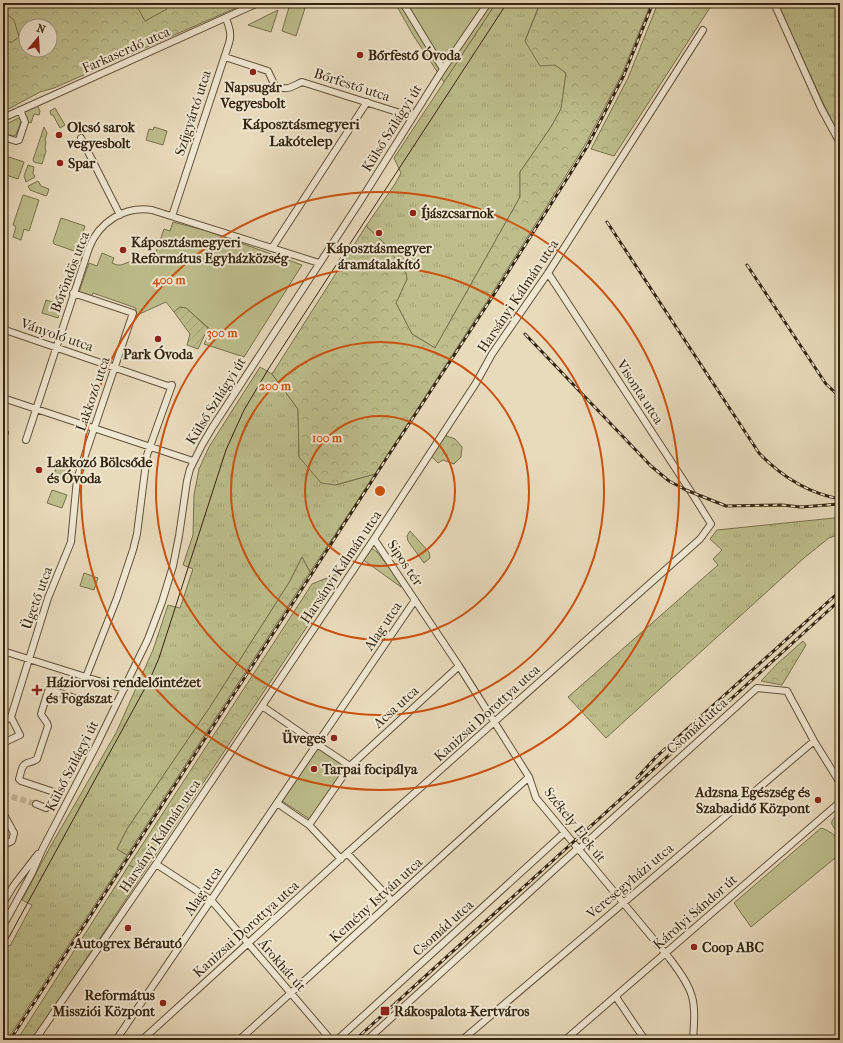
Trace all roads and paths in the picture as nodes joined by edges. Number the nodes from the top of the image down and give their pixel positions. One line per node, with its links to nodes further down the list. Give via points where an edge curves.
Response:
1 (258, 3): 5 (street, Farkaserdő utca)
2 (403, 3): 8 (street)
3 (488, 3): 8 (street, Külső Szilágyi út)
4 (774, 3): 15 (street, via 821,108)
5 (226, 18): 7 (street, Szíjgyártó utca, via 231,37); 10 (street, Farkaserdő utca)
6 (703, 30): 20 (street, Harsányi Kálmán utca)
7 (225, 57): 9 (street, Bőrfestő utca, via 268,71 275,86 280,88 286,89 302,82); 17 (street, Szíjgyártó utca)
8 (444, 70): 11 (street, Külső Szilágyi út)
9 (367, 102): 11 (street, Bőrfestő utca); 18 (street)
10 (20, 110): 12 (street, Farkaserdő utca); 13 (street, via 25,122 19,140)
11 (413, 117): 19 (street, Külső Szilágyi út)
12 (3, 118)
13 (3, 137)
14 (81, 138): 16 (street)
15 (840, 143)
16 (120, 215): 17 (street, Bőröndös utca, via 132,210 146,209); 21 (street, Bőröndös utca, via 95,234)
17 (172, 216): 18 (street, Bőröndös utca)
18 (272, 248): 19 (street, Bőröndös utca)
19 (319, 263): 30 (street, Külső Szilágyi út)
20 (548, 273): 31 (street, Visonta utca); 32 (street, Harsányi Kálmán utca, via 492,354 476,383)
21 (73, 293): 23 (street, Bőröndös utca); 24 (street, Lakkozó utca, via 133,313)
22 (3, 327): 23 (street, Ványoló utca)
23 (55, 348): 24 (street, Ványoló utca); 26 (street, Bőröndös utca)
24 (115, 368): 27 (street, Lakkozó utca); 29 (street, Ványoló utca, via 168,386 172,385)
25 (3, 398): 26 (street)
26 (36, 409): 27 (street); 28 (street, Bőröndös utca)
27 (94, 428): 29 (street); 33 (street, Lakkozó utca, via 77,479)
28 (26, 440)
29 (150, 447): 30 (street); 38 (street, via 134,550 118,598)
30 (193, 461): 39 (street, Külső Szilágyi út, via 187,481 176,552 162,602)
31 (711, 524): 44 (street, Kanizsai Dorottya utca, via 700,539)
32 (374, 538): 34 (street, Sipos tér); 41 (street, Harsányi Kálmán utca)
33 (70, 546): 36 (street, Ügető utca, via 48,598)
34 (415, 600): 37 (street, Székely Elek út); 47 (street, Alag utca)
35 (3, 651): 36 (street)
36 (29, 659): 38 (street); 42 (street, Ügető utca)
37 (459, 666): 44 (street, Székely Elek út); 48 (street, Acsa utca)
38 (86, 676): 39 (street)
39 (124, 689): 61 (street, Külső Szilágyi út)
40 (77, 699): 51 (street, via 52,690 48,692 41,714 48,722 43,743 37,759 23,765 19,779)
41 (262, 706): 47 (street); 65 (street, Harsányi Kálmán utca)
42 (11, 717): 43 (street); 46 (street, via 20,735)
43 (3, 721)
44 (494, 723): 49 (street, Székely Elek út); 63 (street, Kanizsai Dorottya utca)
45 (814, 741): 50 (street); 62 (street, Csomád utca, via 787,691 757,688); 69 (street, Veresegyházi utca)
46 (3, 743)
47 (317, 744): 48 (street); 53 (street, Alag utca)
48 (350, 766): 57 (street, Acsa utca)
49 (529, 777): 58 (street, Székely Elek út, via 536,798); 67 (street, Kemény István utca)
50 (840, 782)
51 (54, 792)
52 (840, 802): 72 (street, Károlyi Sándor út)
53 (277, 803): 57 (street); 66 (street, Alag utca)
54 (36, 804): 55 (street)
55 (46, 808)
56 (3, 813): 60 (street, via 14,833 12,841)
57 (309, 825): 64 (street)
58 (564, 833): 62 (street, Székely Elek út); 80 (street, Csomád utca)
59 (3, 837): 60 (street)
60 (5, 845)
61 (43, 848): 68 (street, Külső Szilágyi út, via 14,884); 70 (street, Külső Szilágyi út)
62 (578, 850): 69 (street, Székely Elek út); 81 (street, Csomád utca)
63 (347, 853): 64 (street, Kanizsai Dorottya utca); 67 (street)
64 (341, 859): 71 (street, Kanizsai Dorottya utca)
65 (156, 864): 66 (street, Árokhát út); 75 (street, Harsányi Kálmán utca)
66 (211, 900): 71 (street, Árokhát út); 76 (street, Alag utca)
67 (392, 901): 73 (street, Kemény István utca)
68 (3, 903)
69 (623, 903): 72 (street, Székely Elek út); 82 (street, Veresegyházi utca)
70 (3, 926)
71 (248, 944): 73 (street, Árokhát út); 77 (street, Kanizsai Dorottya utca)
72 (665, 953): 74 (street, Károlyi Sándor út); 85 (street, Székely Elek út, via 686,981 693,996)
73 (291, 993): 78 (street, Kemény István utca); 79 (street, Árokhát út)
74 (616, 997): 83 (street, Károlyi Sándor út); 84 (street)
75 (35, 1040)
76 (116, 1040)
77 (142, 1040)
78 (240, 1040)
79 (331, 1040)
80 (337, 1040)
81 (367, 1040)
82 (462, 1040)
83 (565, 1040)
84 (645, 1040)
85 (693, 1040)

